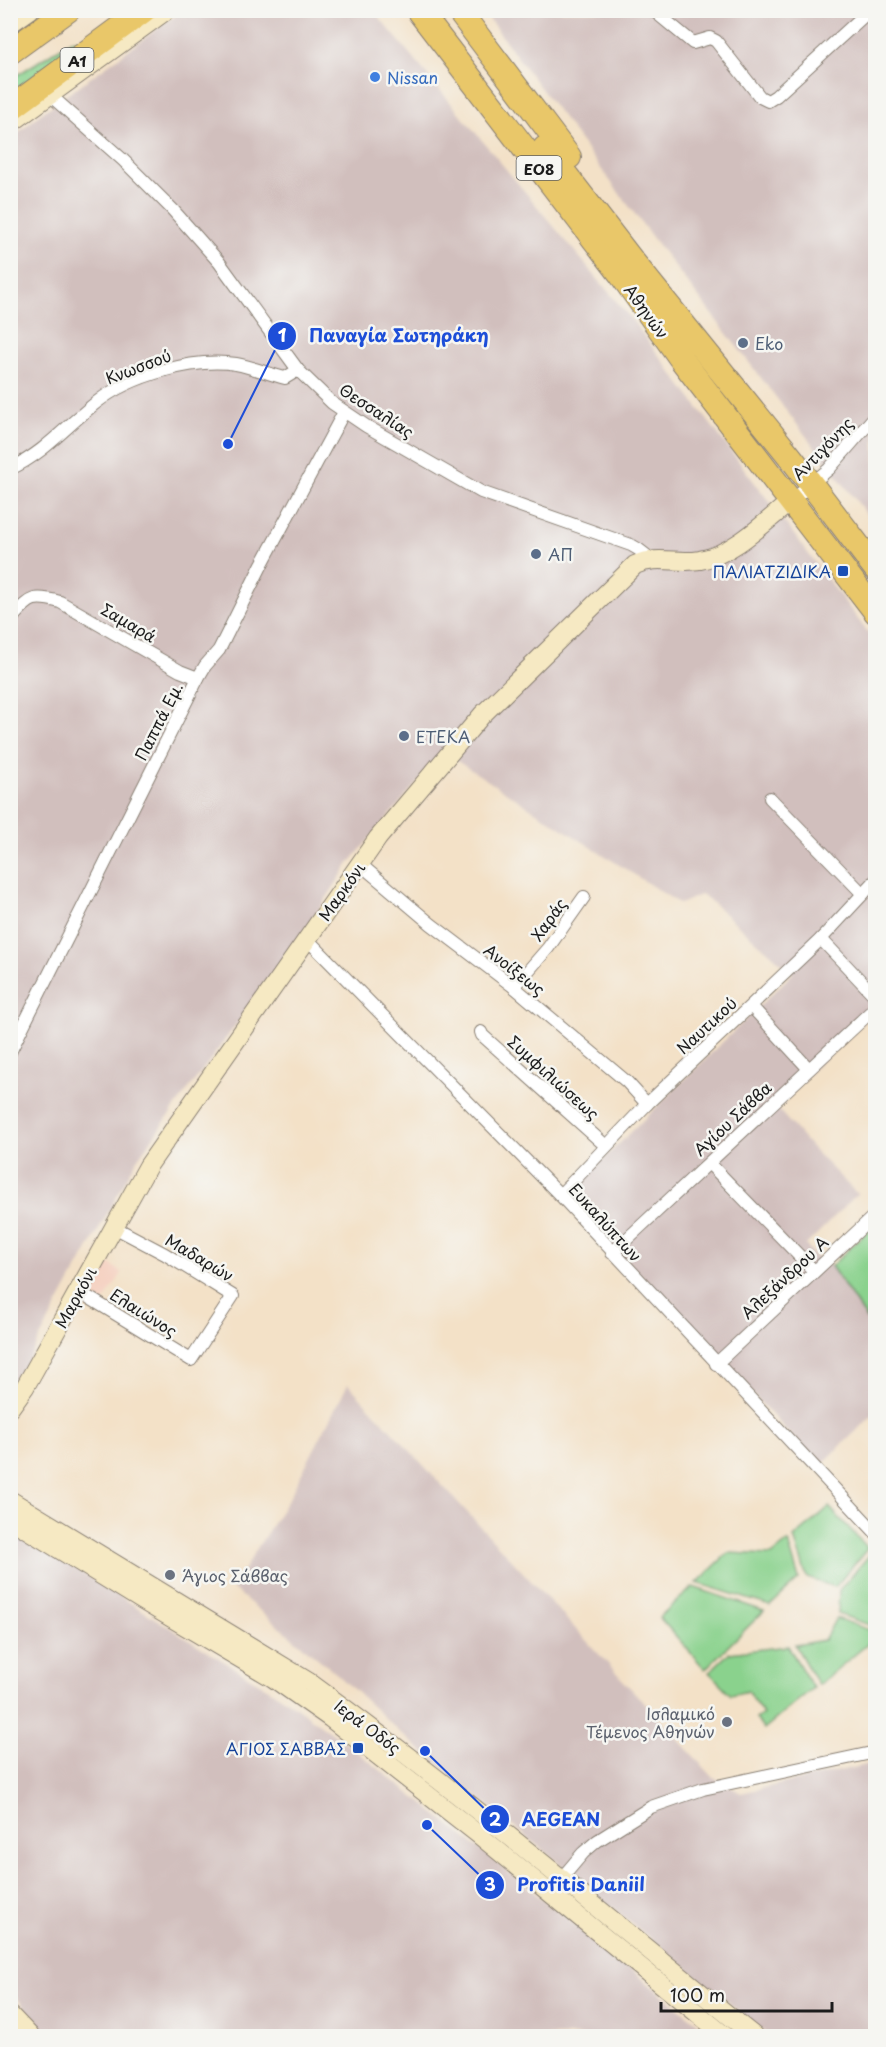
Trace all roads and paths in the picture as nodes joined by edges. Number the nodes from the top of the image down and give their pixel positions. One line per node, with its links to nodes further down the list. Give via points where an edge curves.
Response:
1 (30, 10): 11 (main road)
2 (68, 10): 12 (highway)
3 (144, 10): 15 (highway, Α1)
4 (167, 10): 14 (main road)
5 (399, 10): 18 (highway, via 609,281 650,330)
6 (418, 10): 13 (highway, Αθηνών / ΕΟ8)
7 (439, 10): 13 (highway, Αθηνών / ΕΟ8)
8 (458, 10): 17 (highway, via 644,254)
9 (653, 10): 10 (street, via 693,43 710,38 716,41 760,97 768,101)
10 (870, 10)
11 (10, 24)
12 (10, 52)
13 (465, 58): 17 (highway, Αθηνών / ΕΟ8); 18 (highway, Αθηνών / ΕΟ8)
14 (50, 95): 16 (main road); 19 (street, Θεσσαλίας, via 172,209 219,262)
15 (10, 109)
16 (10, 124)
17 (699, 343): 23 (highway, Αθηνών / ΕΟ8)
18 (682, 360): 24 (highway, Αθηνών / ΕΟ8)
19 (298, 370): 20 (street, Θεσσαλίας); 22 (street, Κνωσσού, via 285,378 236,364 204,363 169,369 98,401 48,446)
20 (344, 412): 25 (street, Θεσσαλίας, via 481,492 622,542); 29 (street, Παππά Εμ., via 219,650)
21 (876, 415): 23 (street, Αντιγόνης)
22 (10, 469)
23 (811, 486): 24 (street, Αντιγόνης); 26 (highway, Αθηνών / ΕΟ8)
24 (790, 502): 25 (main road, via 716,555 697,560); 27 (highway, Αθηνών / ΕΟ8)
25 (651, 559): 31 (main road, Μαρκόνι, via 631,568 482,715)
26 (876, 569)
27 (876, 612)
28 (10, 620): 29 (street, Σαμαρά, via 29,600 42,597 60,602)
29 (198, 678): 42 (street, Παππά Εμ.)
30 (770, 798): 33 (street)
31 (360, 864): 35 (main road, Μαρκόνι); 37 (street, Ανοίξεως)
32 (876, 880): 33 (street, Ναυτικού)
33 (863, 894): 36 (street, Ναυτικού)
34 (584, 897): 37 (street, Χαράς, via 548,948)
35 (307, 939): 47 (street, Ευκαλύπτων); 49 (main road, Μαρκόνι, via 148,1166)
36 (821, 939): 38 (street); 39 (street, Ναυτικού)
37 (513, 987): 44 (street, Ανοίξεως, via 627,1082)
38 (876, 997)
39 (751, 1006): 43 (street); 44 (street, Ναυτικού)
40 (876, 1006): 43 (street, Αγίου Σάββα)
41 (481, 1032): 45 (street, Συμφιλιώσεως)
42 (10, 1052)
43 (809, 1069): 46 (street, Αγίου Σάββα)
44 (647, 1104): 45 (street, Ναυτικού)
45 (606, 1146): 47 (street, Ναυτικού)
46 (709, 1162): 50 (street, Αγίου Σάββα); 51 (street)
47 (560, 1195): 50 (street, Ευκαλύπτων)
48 (876, 1214): 51 (street, Αλεξάνδρου Α)
49 (114, 1227): 52 (main road, Μαρκόνι); 53 (street, Μαδαρών, via 233,1296)
50 (612, 1253): 54 (street, Ευκαλύπτων)
51 (814, 1271): 54 (street, Αλεξάνδρου Α)
52 (78, 1291): 53 (street, Ελαιώνος); 55 (main road, Μαρκόνι)
53 (191, 1360)
54 (716, 1364): 58 (street, Ευκαλύπτων)
55 (10, 1408)
56 (10, 1500): 60 (main road, Ιερά Οδός, via 309,1682)
57 (10, 1520): 63 (main road, Ιερά Οδός, via 273,1678 330,1718)
58 (876, 1533)
59 (876, 1752): 60 (street, via 703,1790 651,1807 597,1841)
60 (561, 1879): 64 (main road, Ιερά Οδός)
61 (10, 2015): 62 (main road)
62 (30, 2037)
63 (725, 2037)
64 (754, 2037)

